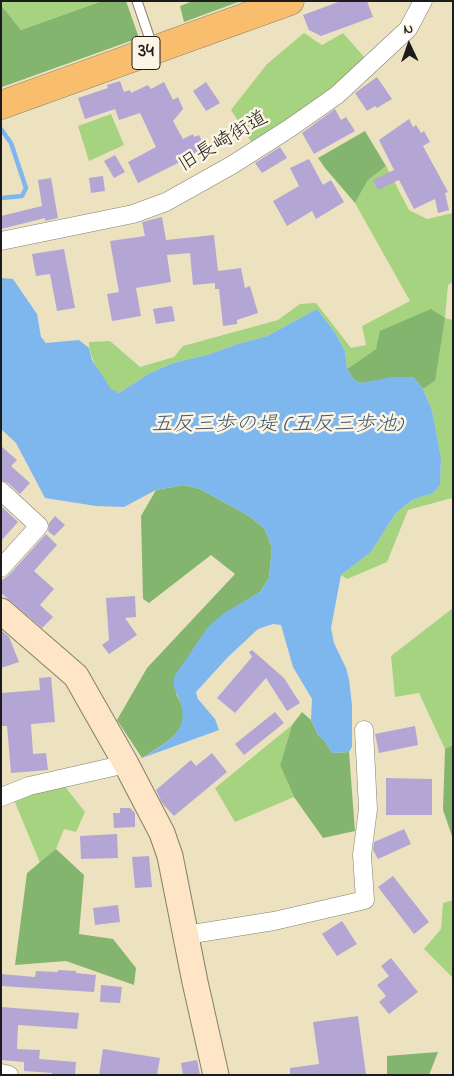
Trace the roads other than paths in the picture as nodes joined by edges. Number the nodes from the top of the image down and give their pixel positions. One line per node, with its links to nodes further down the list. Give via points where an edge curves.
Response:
1 (137, 1): 4 (lane)
2 (290, 1): 4 (highway, 34)
3 (424, 1): 6 (street, 旧長崎街道, via 408,29 337,95 232,165 166,202 133,214)
4 (154, 50): 5 (highway, 34)
5 (2, 103)
6 (1, 241)
7 (1, 491): 8 (street, via 38,526)
8 (1, 568)
9 (1, 611): 11 (street, via 76,676)
10 (364, 730): 13 (street, via 368,809 362,855 365,900 274,921)
11 (126, 764): 12 (street, via 29,786); 13 (street, via 162,833 170,856)
12 (1, 797)
13 (186, 935): 16 (street)
14 (1, 1073): 15 (street)
15 (9, 1075)
16 (216, 1075)

